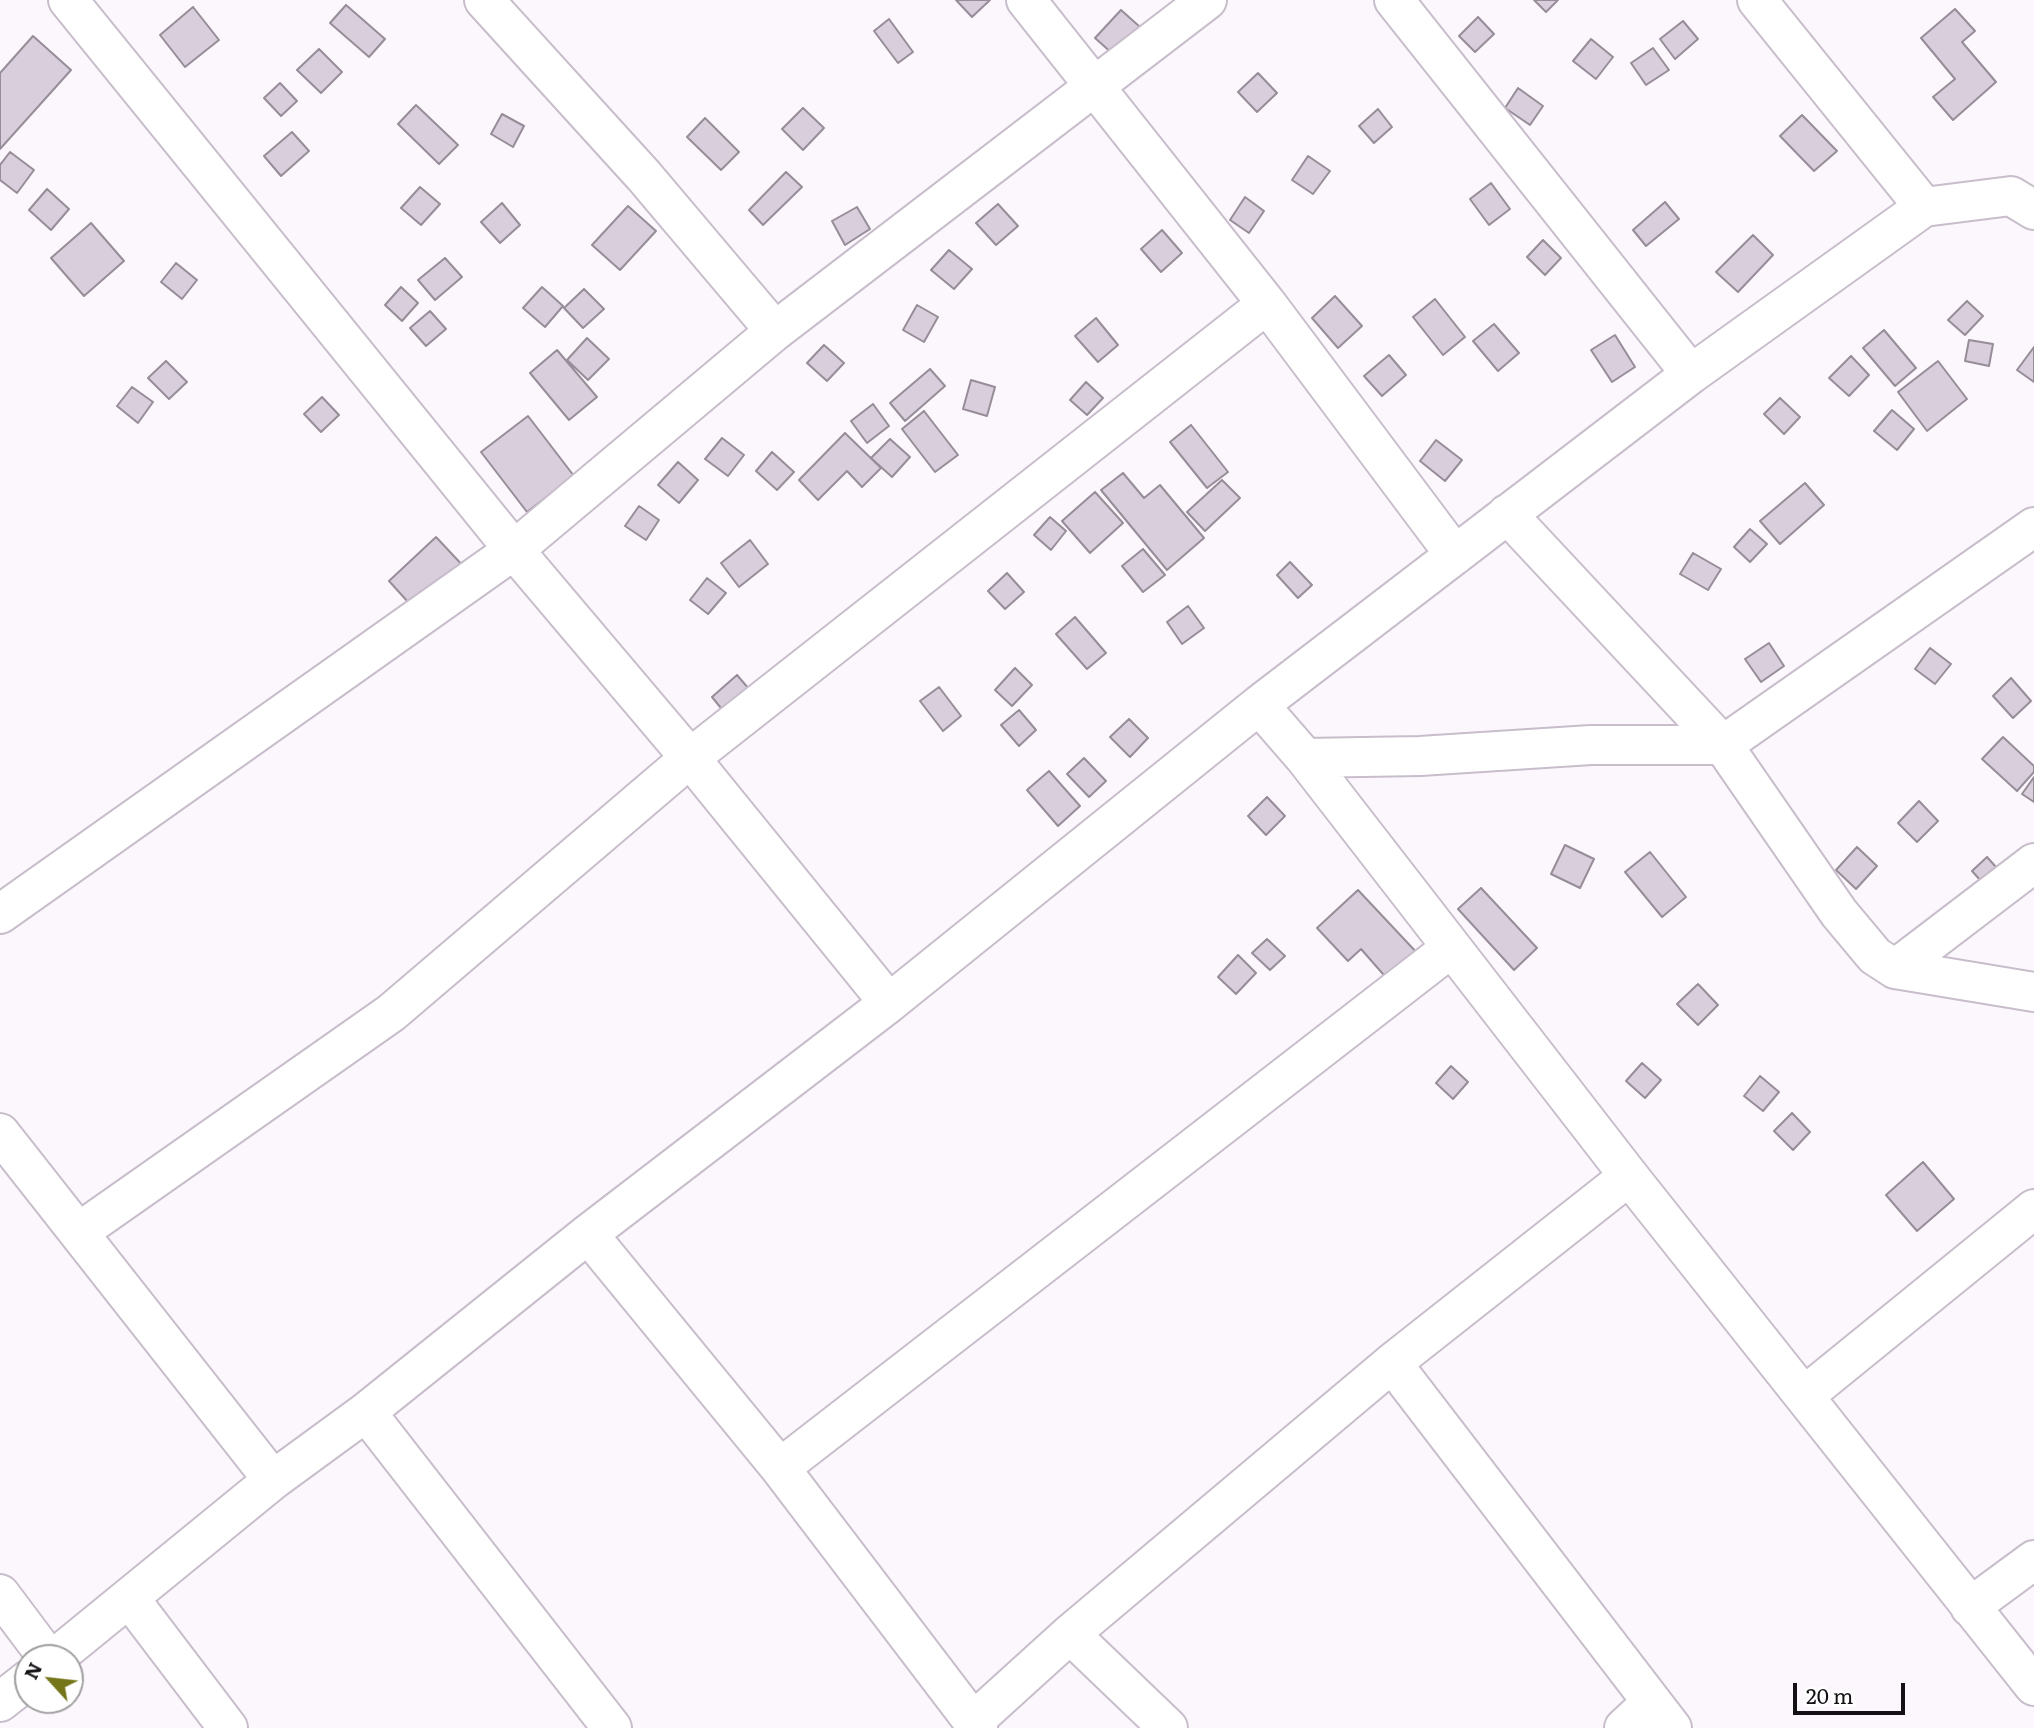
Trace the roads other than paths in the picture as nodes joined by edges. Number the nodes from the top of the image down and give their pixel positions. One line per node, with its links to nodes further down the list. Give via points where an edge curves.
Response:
1 (68, 0): 15 (street)
2 (484, 0): 11 (street, via 644,176)
3 (1026, 0): 7 (street)
4 (1207, 0): 7 (street)
5 (1394, 0): 12 (street)
6 (1757, 0): 8 (street)
7 (1095, 85): 10 (street); 11 (street)
8 (1924, 206): 9 (street, via 2011,196); 12 (street)
9 (2034, 210)
10 (1267, 304): 16 (street); 19 (street)
11 (775, 331): 15 (street)
12 (1691, 374): 13 (street)
13 (1507, 514): 16 (street); 18 (street)
14 (2034, 527): 18 (street)
15 (514, 550): 19 (street); 22 (street)
16 (1455, 555): 17 (street)
17 (1259, 705): 20 (street); 26 (street)
18 (1723, 745): 20 (street); 24 (street, via 1839,914 1875,956)
19 (690, 758): 26 (street); 30 (street, via 391,1013)
20 (1305, 758): 23 (street)
21 (2034, 863): 24 (street)
22 (0, 914)
23 (1451, 948): 28 (street); 35 (street)
24 (1895, 969): 25 (street)
25 (2034, 992)
26 (889, 1003): 31 (street)
27 (0, 1133): 30 (street)
28 (1629, 1176): 32 (street); 33 (street)
29 (2034, 1209): 33 (street)
30 (79, 1232): 36 (street)
31 (588, 1234): 34 (street); 35 (street)
32 (1392, 1363): 41 (street); 47 (street)
33 (1804, 1396): 40 (street)
34 (366, 1412): 36 (street); 50 (street)
35 (780, 1468): 48 (street)
36 (273, 1480): 39 (street)
37 (2034, 1560): 40 (street)
38 (0, 1594): 42 (street)
39 (130, 1600): 43 (street); 49 (street)
40 (1970, 1607): 44 (street)
41 (1070, 1634): 48 (street); 51 (street)
42 (38, 1644)
43 (73, 1644)
44 (2034, 1686)
45 (14, 1691): 46 (street)
46 (0, 1702)
47 (1662, 1715): 52 (street)
48 (976, 1725)
49 (228, 1728)
50 (612, 1728)
51 (1168, 1728)
52 (1624, 1728)

